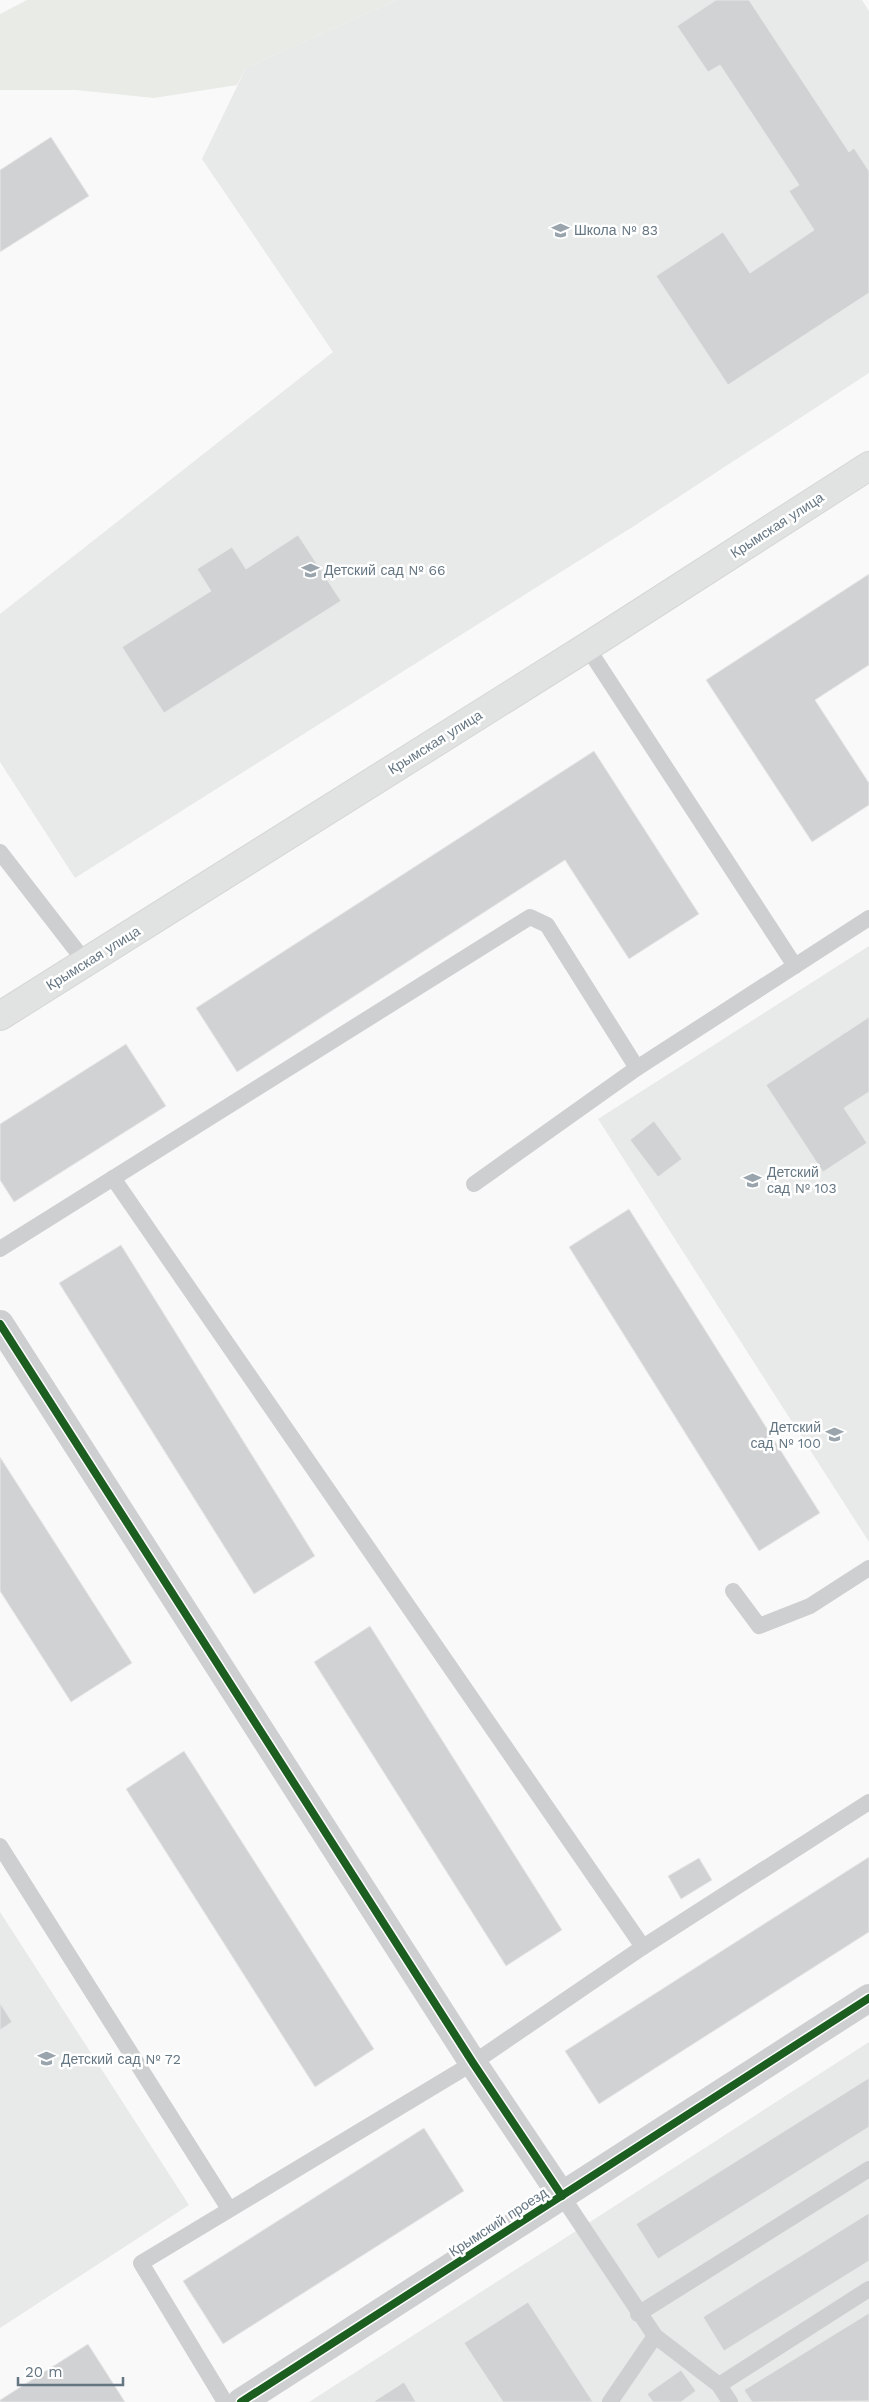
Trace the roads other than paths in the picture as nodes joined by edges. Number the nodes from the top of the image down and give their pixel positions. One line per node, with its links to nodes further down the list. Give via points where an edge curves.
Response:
1 (869, 466): 2 (main road, Крымская улица)
2 (587, 647): 5 (main road, Крымская улица); 6 (lane)
3 (0, 852): 5 (lane)
4 (869, 918): 6 (lane)
5 (86, 963): 7 (main road, Крымская улица)
6 (795, 966): 8 (lane)
7 (0, 1016)
8 (637, 1068): 9 (lane, via 547,925 530,917); 10 (lane)
9 (113, 1178): 11 (lane); 17 (lane)
10 (474, 1184)
11 (0, 1249)
12 (0, 1324): 19 (street)
13 (869, 1568): 14 (lane, via 810,1606 759,1626)
14 (733, 1591)
15 (869, 1802): 17 (lane)
16 (0, 1846): 22 (lane)
17 (643, 1947): 19 (lane)
18 (869, 1998): 21 (street, Крымский проезд)
19 (473, 2063): 21 (street); 22 (lane)
20 (869, 2169): 24 (lane)
21 (562, 2196): 24 (lane); 28 (street, Крымский проезд)
22 (229, 2209): 27 (lane, via 141,2263)
23 (869, 2289): 26 (lane)
24 (638, 2314): 25 (lane)
25 (655, 2336): 26 (lane); 29 (lane)
26 (718, 2385): 30 (lane)
27 (225, 2402)
28 (242, 2402)
29 (610, 2402)
30 (730, 2402)

